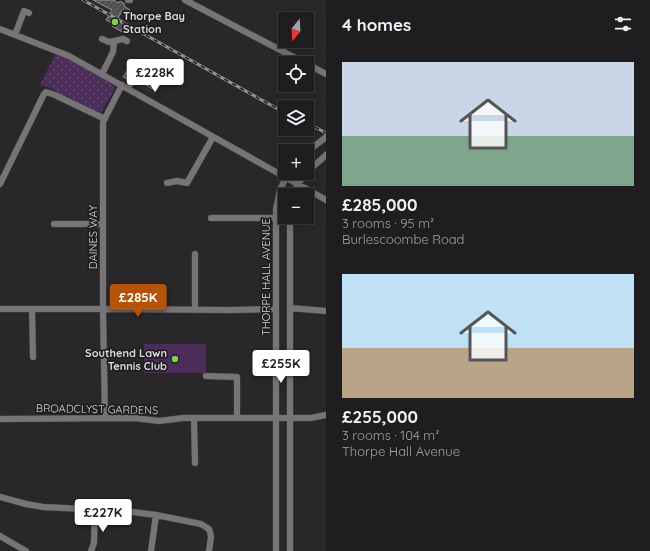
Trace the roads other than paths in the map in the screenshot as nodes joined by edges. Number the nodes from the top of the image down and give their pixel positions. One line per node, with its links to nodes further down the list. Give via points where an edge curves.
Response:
1 (185, 0): 8 (street)
2 (24, 11): 4 (street)
3 (0, 30): 4 (street)
4 (15, 35): 10 (street, via 64,53)
5 (102, 38): 6 (street, via 109,42)
6 (114, 41): 7 (street); 10 (street, via 113,52)
7 (127, 41)
8 (291, 56)
9 (314, 68): 11 (street)
10 (102, 74): 13 (street)
11 (326, 74)
12 (161, 77): 13 (street, DAINES WAY, via 141,66)
13 (125, 87): 14 (street, DAINES WAY); 15 (street)
14 (105, 119): 25 (street, via 46,92); 32 (street, DAINES WAY)
15 (213, 137): 20 (street); 24 (street, via 187,183)
16 (326, 138): 17 (street)
17 (314, 147)
18 (326, 155): 19 (street)
19 (314, 165)
20 (278, 170)
21 (285, 180): 30 (street, THORPE HALL AVENUE, via 280,190)
22 (293, 180): 26 (street)
23 (301, 180): 26 (street)
24 (167, 183)
25 (0, 184)
26 (298, 184): 27 (street); 28 (street)
27 (296, 188)
28 (326, 200)
29 (211, 218): 30 (street)
30 (276, 218): 39 (street, THORPE HALL AVENUE)
31 (54, 224): 32 (street)
32 (103, 224): 38 (street, DAINES WAY)
33 (290, 224): 35 (street)
34 (194, 254): 40 (street)
35 (290, 308): 41 (street); 45 (street)
36 (0, 309): 37 (street)
37 (32, 309): 38 (street); 42 (street)
38 (103, 309): 40 (street); 47 (street, DAINES WAY)
39 (276, 309): 40 (street); 50 (street, THORPE HALL AVENUE)
40 (195, 310)
41 (326, 311)
42 (33, 357)
43 (206, 376): 49 (street, via 237,376)
44 (326, 415): 45 (street, BROADCLYST GARDENS, via 311,418)
45 (290, 417): 50 (street, BROADCLYST GARDENS); 56 (street)
46 (0, 418): 47 (street, BROADCLYST GARDENS)
47 (105, 418): 48 (street, BROADCLYST GARDENS, via 159,421)
48 (194, 418): 49 (street, BROADCLYST GARDENS); 51 (street)
49 (237, 418): 50 (street, BROADCLYST GARDENS)
50 (275, 418): 55 (street, THORPE HALL AVENUE)
51 (195, 463)
52 (0, 497): 53 (street, via 43,507)
53 (95, 509): 54 (street); 59 (street, via 94,543)
54 (156, 515): 60 (street); 61 (street, via 205,526 211,537)
55 (276, 524): 56 (street); 62 (street, THORPE HALL AVENUE)
56 (290, 524): 63 (street)
57 (0, 536): 58 (street)
58 (26, 551)
59 (91, 551)
60 (151, 551)
61 (209, 551)
62 (276, 551)
63 (290, 551)

